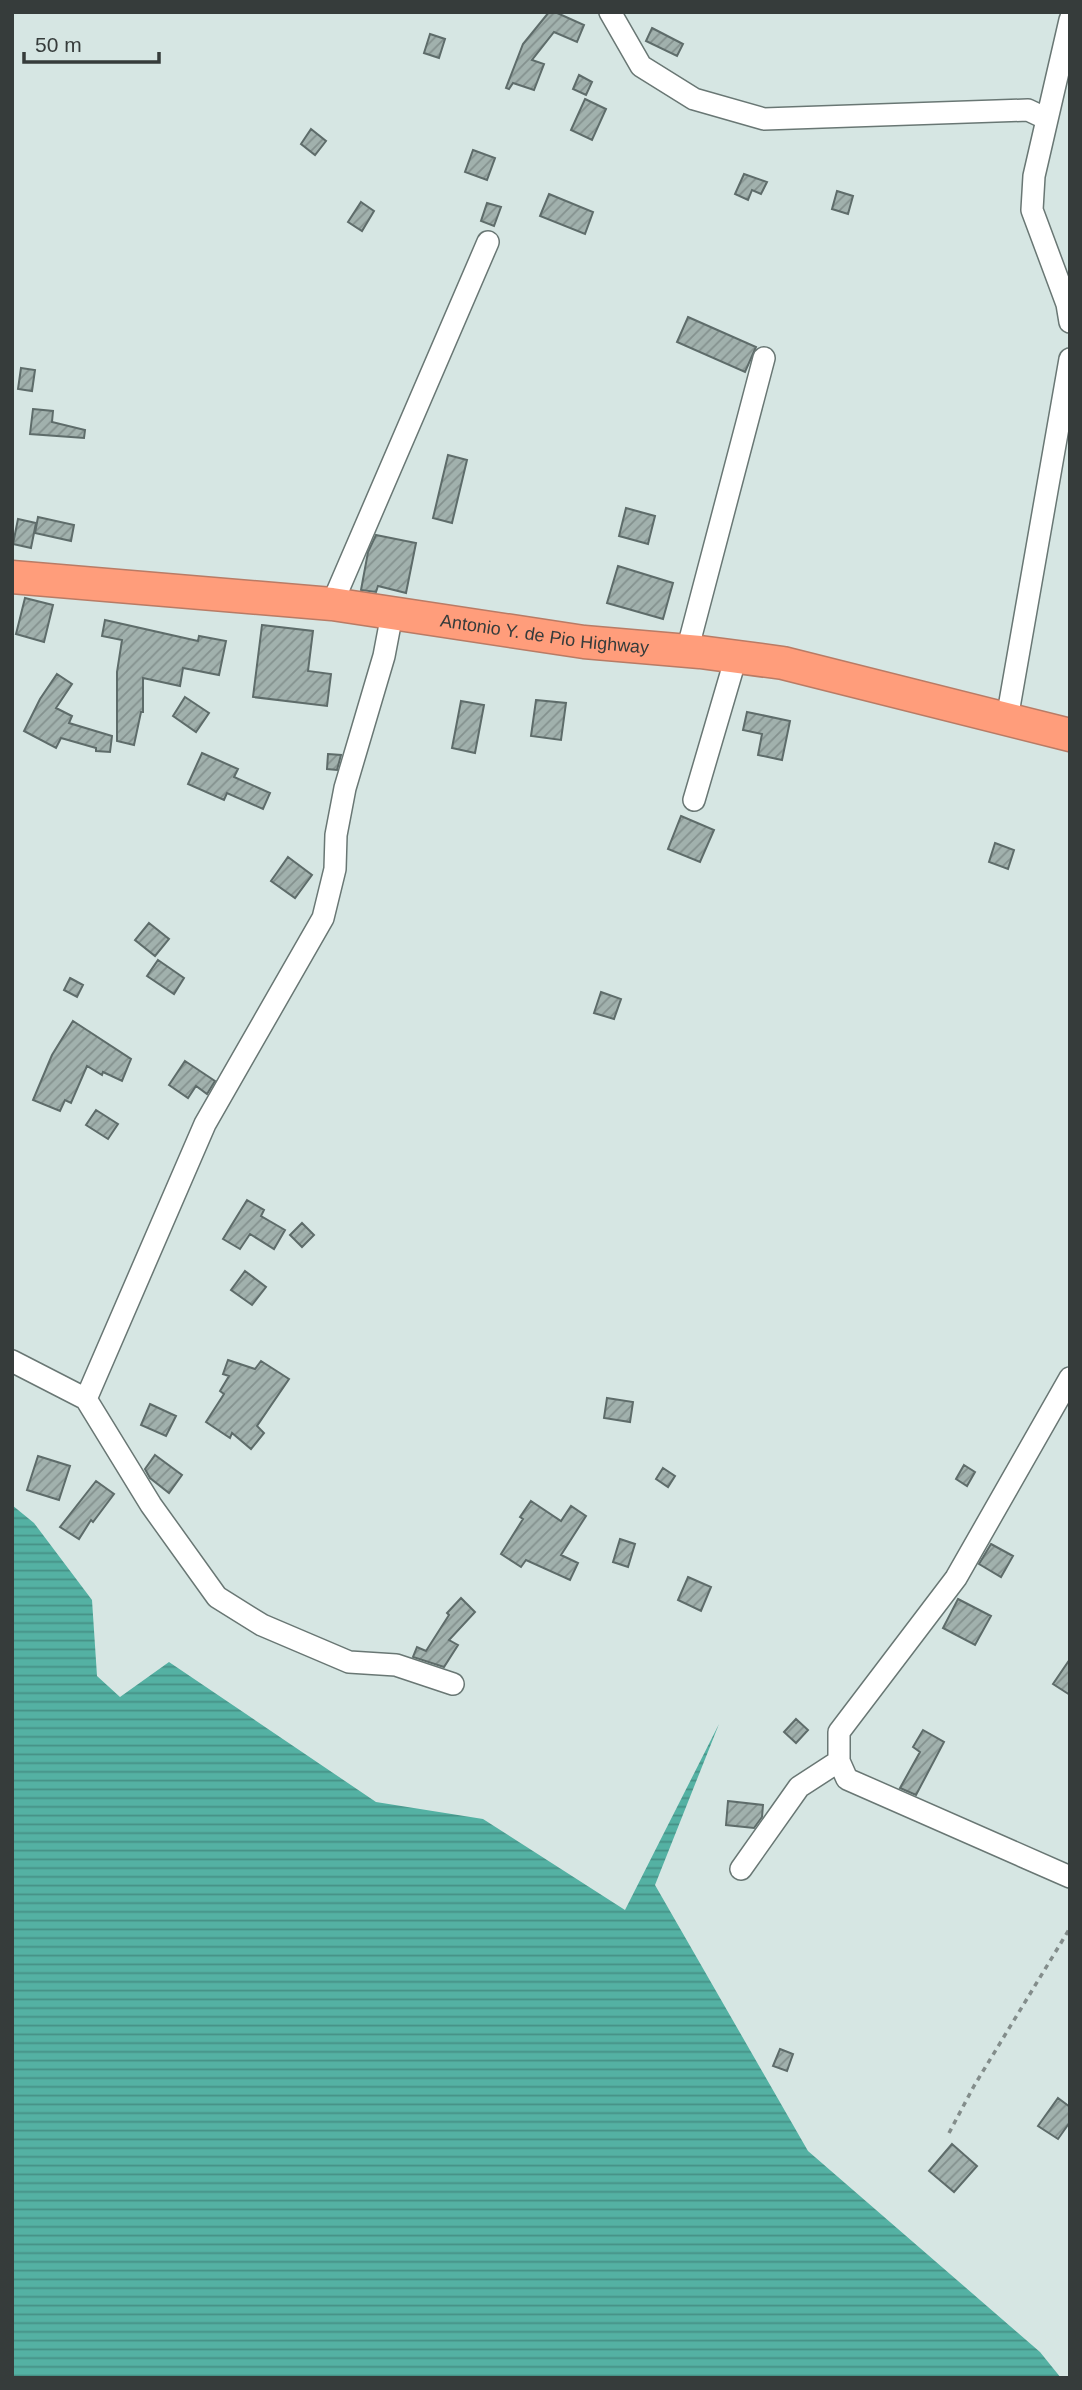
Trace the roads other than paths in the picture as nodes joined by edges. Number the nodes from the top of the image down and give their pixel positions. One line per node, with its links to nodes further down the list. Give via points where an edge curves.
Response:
1 (610, 12): 3 (street, via 641,66 694,99 764,119 1028,110)
2 (1070, 20): 3 (street)
3 (1047, 119): 5 (street, via 1034,176 1032,210)
4 (488, 242): 9 (street)
5 (1070, 321)
6 (764, 358): 11 (street)
7 (1070, 359): 13 (street)
8 (12, 577): 9 (highway, Antonio Y. de Pio Highway)
9 (332, 604): 10 (highway, Antonio Y. de Pio Highway)
10 (392, 614): 11 (highway, Antonio Y. de Pio Highway, via 584,642); 18 (street, via 345,788 335,869 323,918 205,1124)
11 (687, 651): 12 (highway, Antonio Y. de Pio Highway)
12 (736, 657): 13 (highway, Antonio Y. de Pio Highway, via 783,663); 15 (street)
13 (1007, 719): 14 (highway, Antonio Y. de Pio Highway)
14 (1070, 735)
15 (694, 800)
16 (12, 1361): 18 (street)
17 (1070, 1378): 20 (street, via 956,1578 839,1732)
18 (86, 1398): 19 (street, via 151,1506 217,1597 262,1625 349,1662 396,1665)
19 (453, 1685)
20 (839, 1762): 21 (street, via 799,1787); 22 (street, via 847,1779)
21 (741, 1869)
22 (1070, 1877)

